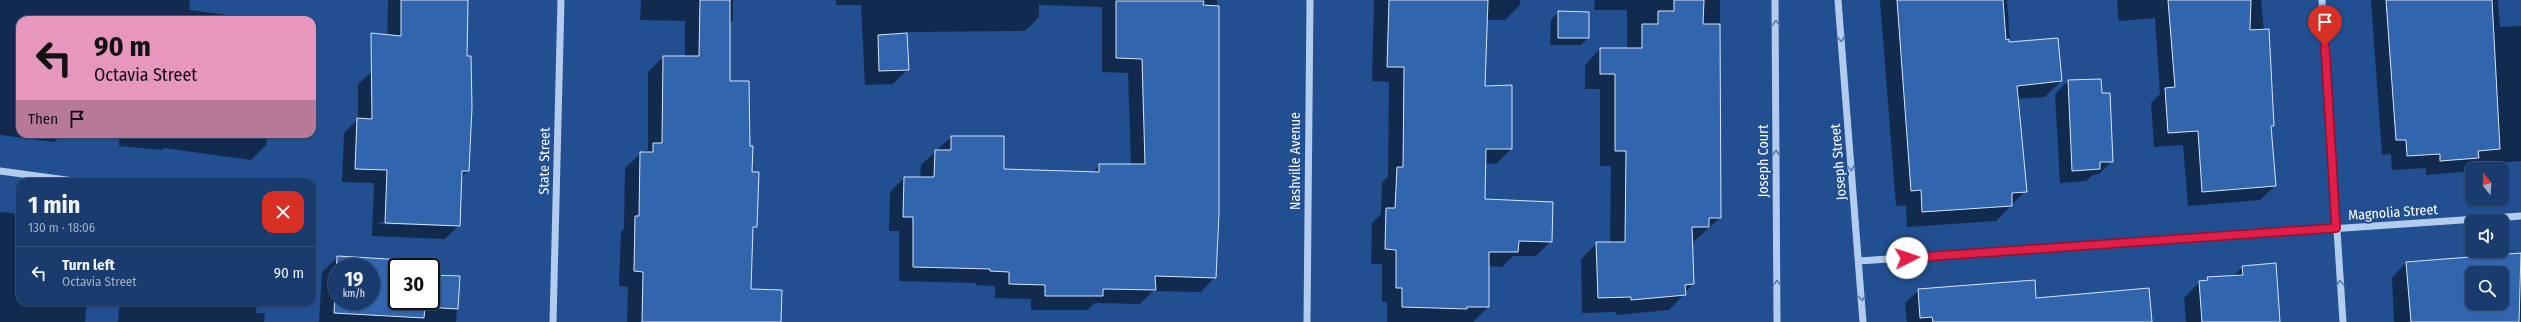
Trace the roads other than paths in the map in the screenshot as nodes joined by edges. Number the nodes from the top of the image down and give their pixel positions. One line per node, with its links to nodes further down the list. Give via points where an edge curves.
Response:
1 (561, 0): 11 (street, State Street)
2 (1310, 0): 12 (street, Nashville Avenue)
3 (1775, 0): 13 (street, Joseph Court, one-way to 3)
4 (1838, 0): 10 (street, Joseph Street, one-way to 10)
5 (2322, 0): 9 (street)
6 (0, 171): 7 (street)
7 (52, 178)
8 (2521, 216): 9 (street, Magnolia Street)
9 (2336, 228): 10 (street, Magnolia Street); 15 (street, one-way to 9)
10 (1859, 261): 14 (street, Joseph Street, one-way to 14)
11 (553, 322)
12 (1307, 322)
13 (1777, 322)
14 (1863, 322)
15 (2343, 322)

